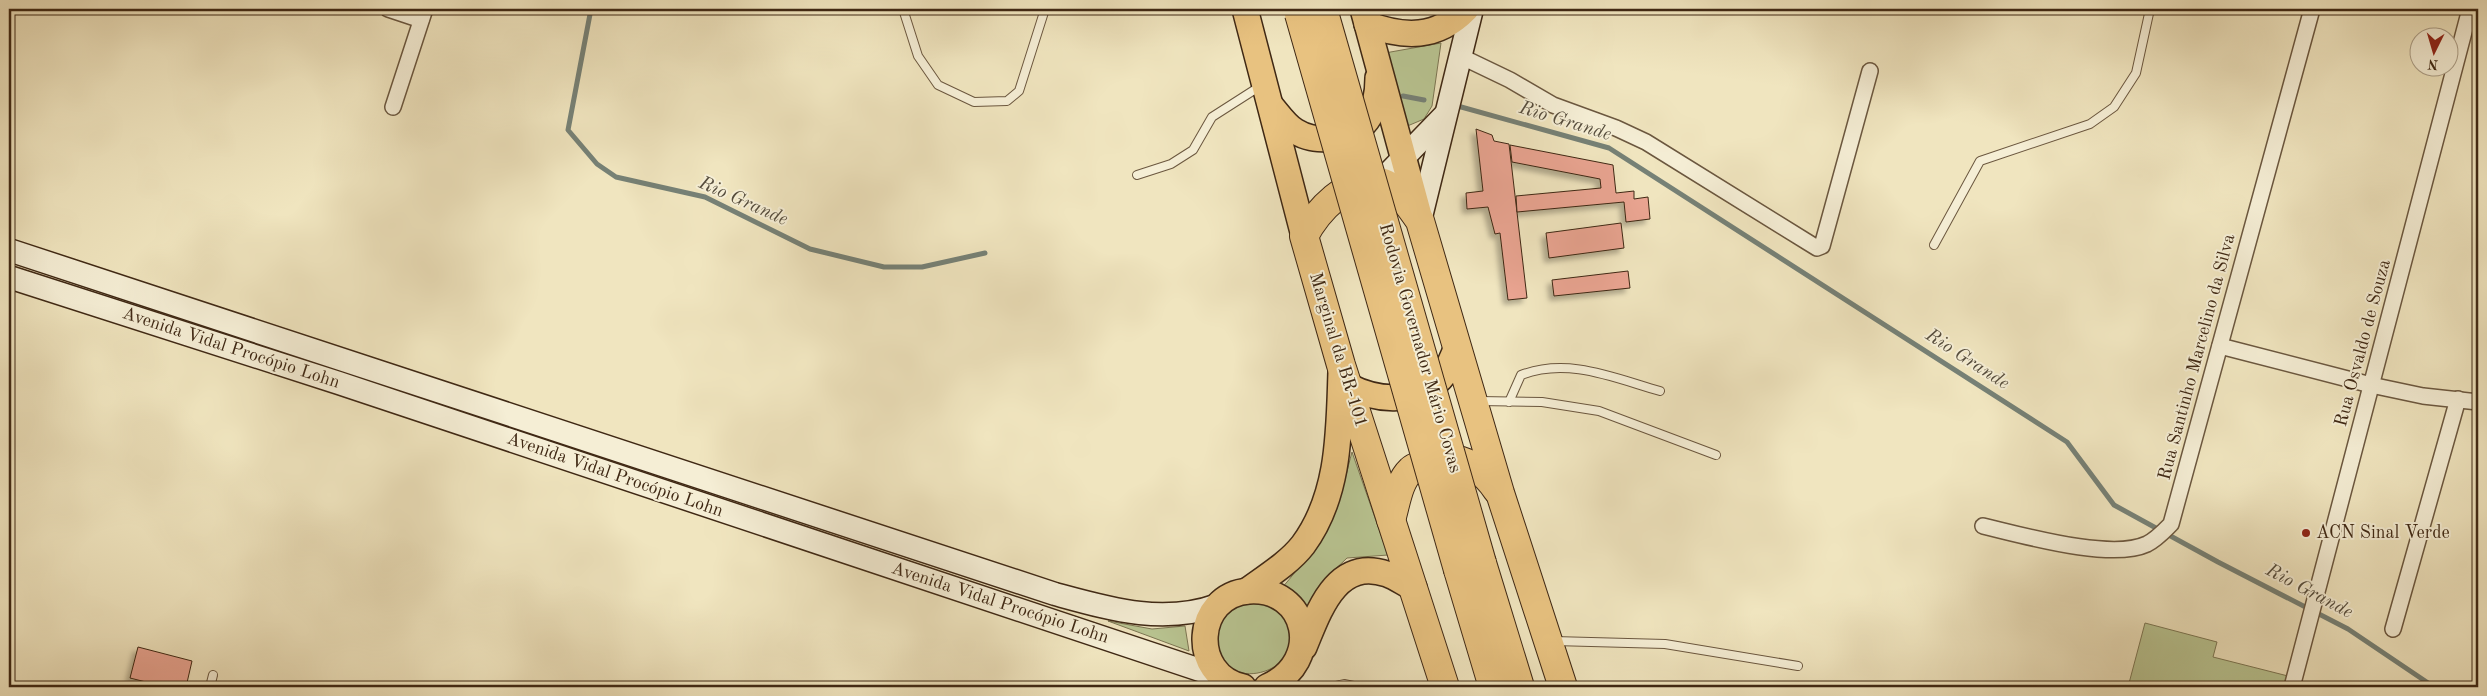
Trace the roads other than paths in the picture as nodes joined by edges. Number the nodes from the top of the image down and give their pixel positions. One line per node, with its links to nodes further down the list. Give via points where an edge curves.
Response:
1 (388, 9): 11 (street)
2 (902, 9): 3 (lane, via 918,56 938,86 974,102 1007,101 1019,91)
3 (1045, 9)
4 (1245, 9): 16 (main road, Marginal da BR-101)
5 (1466, 9): 12 (main road, via 1437,29 1413,34 1390,32)
6 (1472, 9): 13 (street)
7 (2150, 9): 24 (lane, via 2136,73 2114,107 2090,124 1980,160)
8 (2312, 9): 27 (street, Rua Santinho Marcelino da Silva)
9 (2470, 9): 32 (street, Rua Osvaldo de Souza)
10 (1306, 11): 42 (highway, Rodovia Governador Mário Covas, bridge)
11 (423, 14): 17 (street)
12 (1365, 16): 14 (main road)
13 (1460, 56): 15 (street, via 1553,105 1646,142 1817,248 1822,246); 18 (street)
14 (1378, 64): 16 (main road, via 1374,108 1360,129 1341,138 1314,140 1294,131); 19 (main road)
15 (1870, 71)
16 (1266, 94): 20 (lane, via 1212,117 1193,150 1171,164); 23 (main road, Marginal da BR-101)
17 (393, 107)
18 (1446, 113): 19 (street); 22 (street)
19 (1403, 156): 21 (street); 22 (main road)
20 (1138, 175)
21 (1380, 182): 22 (highway, via 1398,193); 23 (highway, via 1348,190 1330,202)
22 (1420, 222): 28 (highway)
23 (1304, 236): 30 (highway, Marginal da BR-101)
24 (1934, 245)
25 (9, 250): 29 (street, Avenida Vidal Procópio Lohn)
26 (9, 277): 31 (street, Avenida Vidal Procópio Lohn)
27 (2220, 346): 32 (street); 41 (street, Rua Santinho Marcelino da Silva, via 2171,524 2156,539 2131,548 2088,548)
28 (1457, 347): 30 (main road, via 1438,381 1420,392 1397,399 1363,394); 35 (highway)
29 (347, 360): 31 (street); 45 (street, Avenida Vidal Procópio Lohn, via 1055,594 1110,609 1161,616 1198,612)
30 (1344, 376): 40 (highway, Marginal da BR-101); 44 (main road, via 1338,448 1331,484 1318,519 1303,545)
31 (339, 382): 51 (street, Avenida Vidal Procópio Lohn)
32 (2371, 385): 34 (street, via 2423,396); 61 (street, Rua Osvaldo de Souza)
33 (1660, 391): 36 (lane, via 1583,369 1539,368 1521,375)
34 (2458, 399): 37 (street); 46 (street)
35 (1473, 401): 36 (lane); 39 (highway)
36 (1509, 402): 38 (lane, via 1542,402 1598,412)
37 (2478, 402)
38 (1716, 455)
39 (1500, 493): 40 (highway, via 1477,467 1457,458 1434,460 1412,469 1402,482); 47 (highway)
40 (1392, 520): 43 (highway, Marginal da BR-101)
41 (1983, 526)
42 (1470, 567): 58 (highway, Rodovia Governador Mário Covas); 59 (highway, Rodovia Governador Mário Covas)
43 (1414, 588): 48 (main road, via 1387,574 1371,571 1357,572 1341,579 1322,603); 57 (highway, Marginal da BR-101)
44 (1247, 591): 45 (main road); 48 (main road, via 1279,597 1292,608 1300,622)
45 (1218, 605): 51 (main road, via 1209,618 1205,649 1211,664)
46 (2393, 629)
47 (1548, 642): 49 (lane, via 1665,644); 60 (highway)
48 (1301, 654): 53 (main road, via 1294,669); 54 (main road)
49 (1798, 666)
50 (213, 676): 52 (lane)
51 (1233, 684)
52 (210, 687)
53 (1268, 687)
54 (1292, 687)
55 (1331, 687): 56 (lane, via 1344,684)
56 (1358, 687)
57 (1445, 687)
58 (1493, 687)
59 (1520, 687)
60 (1563, 687)
61 (2292, 687)

